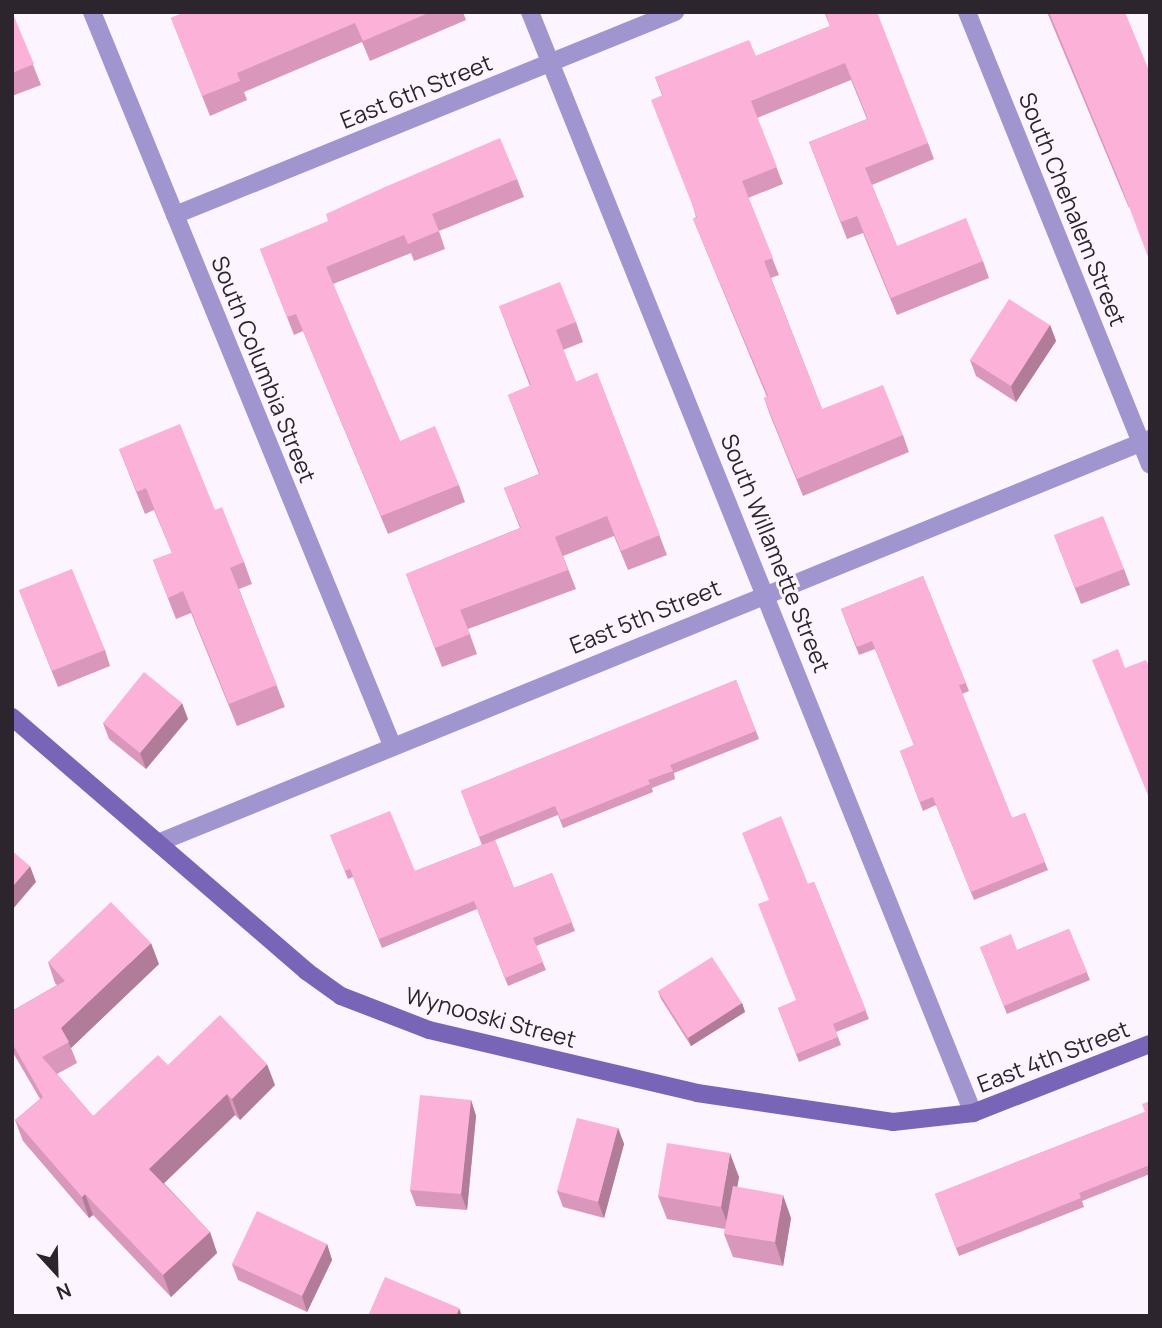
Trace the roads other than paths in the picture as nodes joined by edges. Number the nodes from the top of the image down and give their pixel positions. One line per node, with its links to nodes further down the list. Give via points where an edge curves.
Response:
1 (92, 12): 6 (street, South Columbia Street)
2 (530, 12): 5 (street, South Willamette Street)
3 (675, 12): 5 (street, East 6th Street)
4 (967, 12): 7 (street, South Chehalem Street)
5 (551, 62): 6 (street, East 6th Street); 9 (street, South Willamette Street)
6 (175, 215): 11 (street, South Columbia Street)
7 (1145, 440): 8 (street, South Chehalem Street); 9 (street, East 5th Street)
8 (1150, 464)
9 (766, 593): 11 (street, East 5th Street); 14 (street, South Willamette Street)
10 (12, 717): 12 (main road, Wynooski Street)
11 (392, 745): 12 (street, East 5th Street)
12 (160, 842): 14 (main road, Wynooski Street, via 273,944 332,989 429,1030 697,1093 785,1107 893,1122)
13 (1150, 1044): 14 (main road, East 4th Street)
14 (973, 1113)

